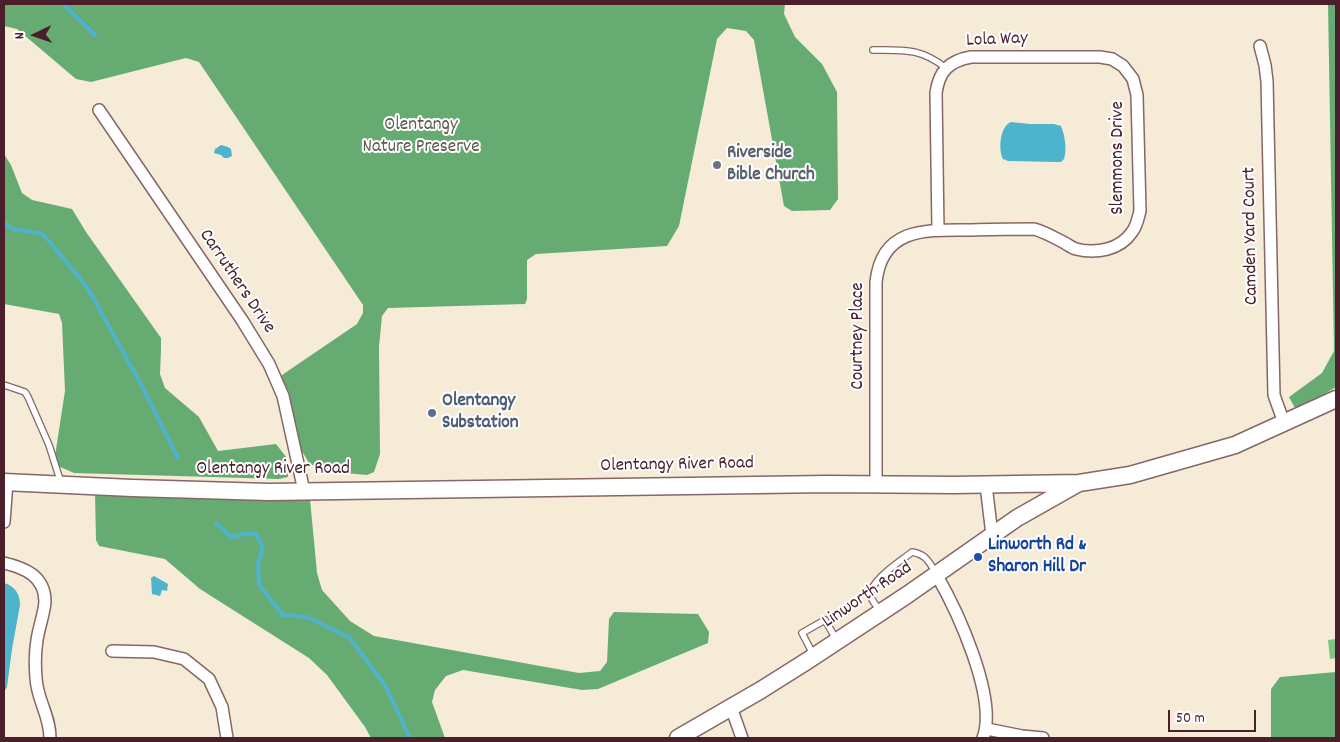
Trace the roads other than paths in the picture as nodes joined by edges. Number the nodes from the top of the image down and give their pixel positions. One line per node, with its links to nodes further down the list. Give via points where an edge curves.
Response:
1 (1260, 46): 10 (street, Camden Yard Court, via 1267,81 1274,395)
2 (873, 50): 4 (lane, via 918,52)
3 (1123, 66): 4 (street, Lola Way, via 1112,59 1100,57 971,57); 7 (street, Slemmons Drive, via 1133,79 1137,95 1140,211 1133,232)
4 (946, 68): 6 (street, Lola Way, via 936,93)
5 (99, 110): 16 (street, Carruthers Drive, via 269,364 283,396)
6 (938, 230): 7 (street, Courtney Place, via 1034,229 1075,249 1094,251); 13 (street, Courtney Place, via 909,234 891,245 878,270)
7 (1116, 246)
8 (4, 385): 14 (lane, via 25,392 28,397 49,445)
9 (1336, 399): 10 (main road, Olentangy River Road)
10 (1284, 423): 12 (main road, Olentangy River Road, via 1235,445 1130,475)
11 (5, 482): 14 (main road, Olentangy River Road); 17 (street)
12 (1079, 483): 15 (main road, Olentangy River Road); 18 (main road, Linworth Road)
13 (876, 484): 15 (main road, Olentangy River Road); 16 (main road, Olentangy River Road)
14 (61, 485): 16 (main road, Olentangy River Road)
15 (986, 485): 18 (street)
16 (304, 491)
17 (4, 522)
18 (992, 535): 20 (main road, Linworth Road)
19 (4, 563): 27 (street, via 34,575 43,591 35,661 37,691 48,718)
20 (936, 574): 21 (main road, Linworth Road); 21 (lane, via 926,558 912,552 874,583 871,598); 26 (street, via 947,592 982,682)
21 (880, 612): 22 (main road, Linworth Road)
22 (837, 641): 24 (main road, Linworth Road); 24 (lane, via 825,620 802,633)
23 (112, 651): 28 (street, via 154,652 184,659 209,679 222,708)
24 (814, 656): 25 (main road, Linworth Road)
25 (731, 707): 29 (main road, Linworth Road); 30 (street)
26 (985, 734): 31 (street)
27 (50, 738)
28 (227, 738)
29 (678, 738)
30 (742, 738)
31 (1043, 738)

